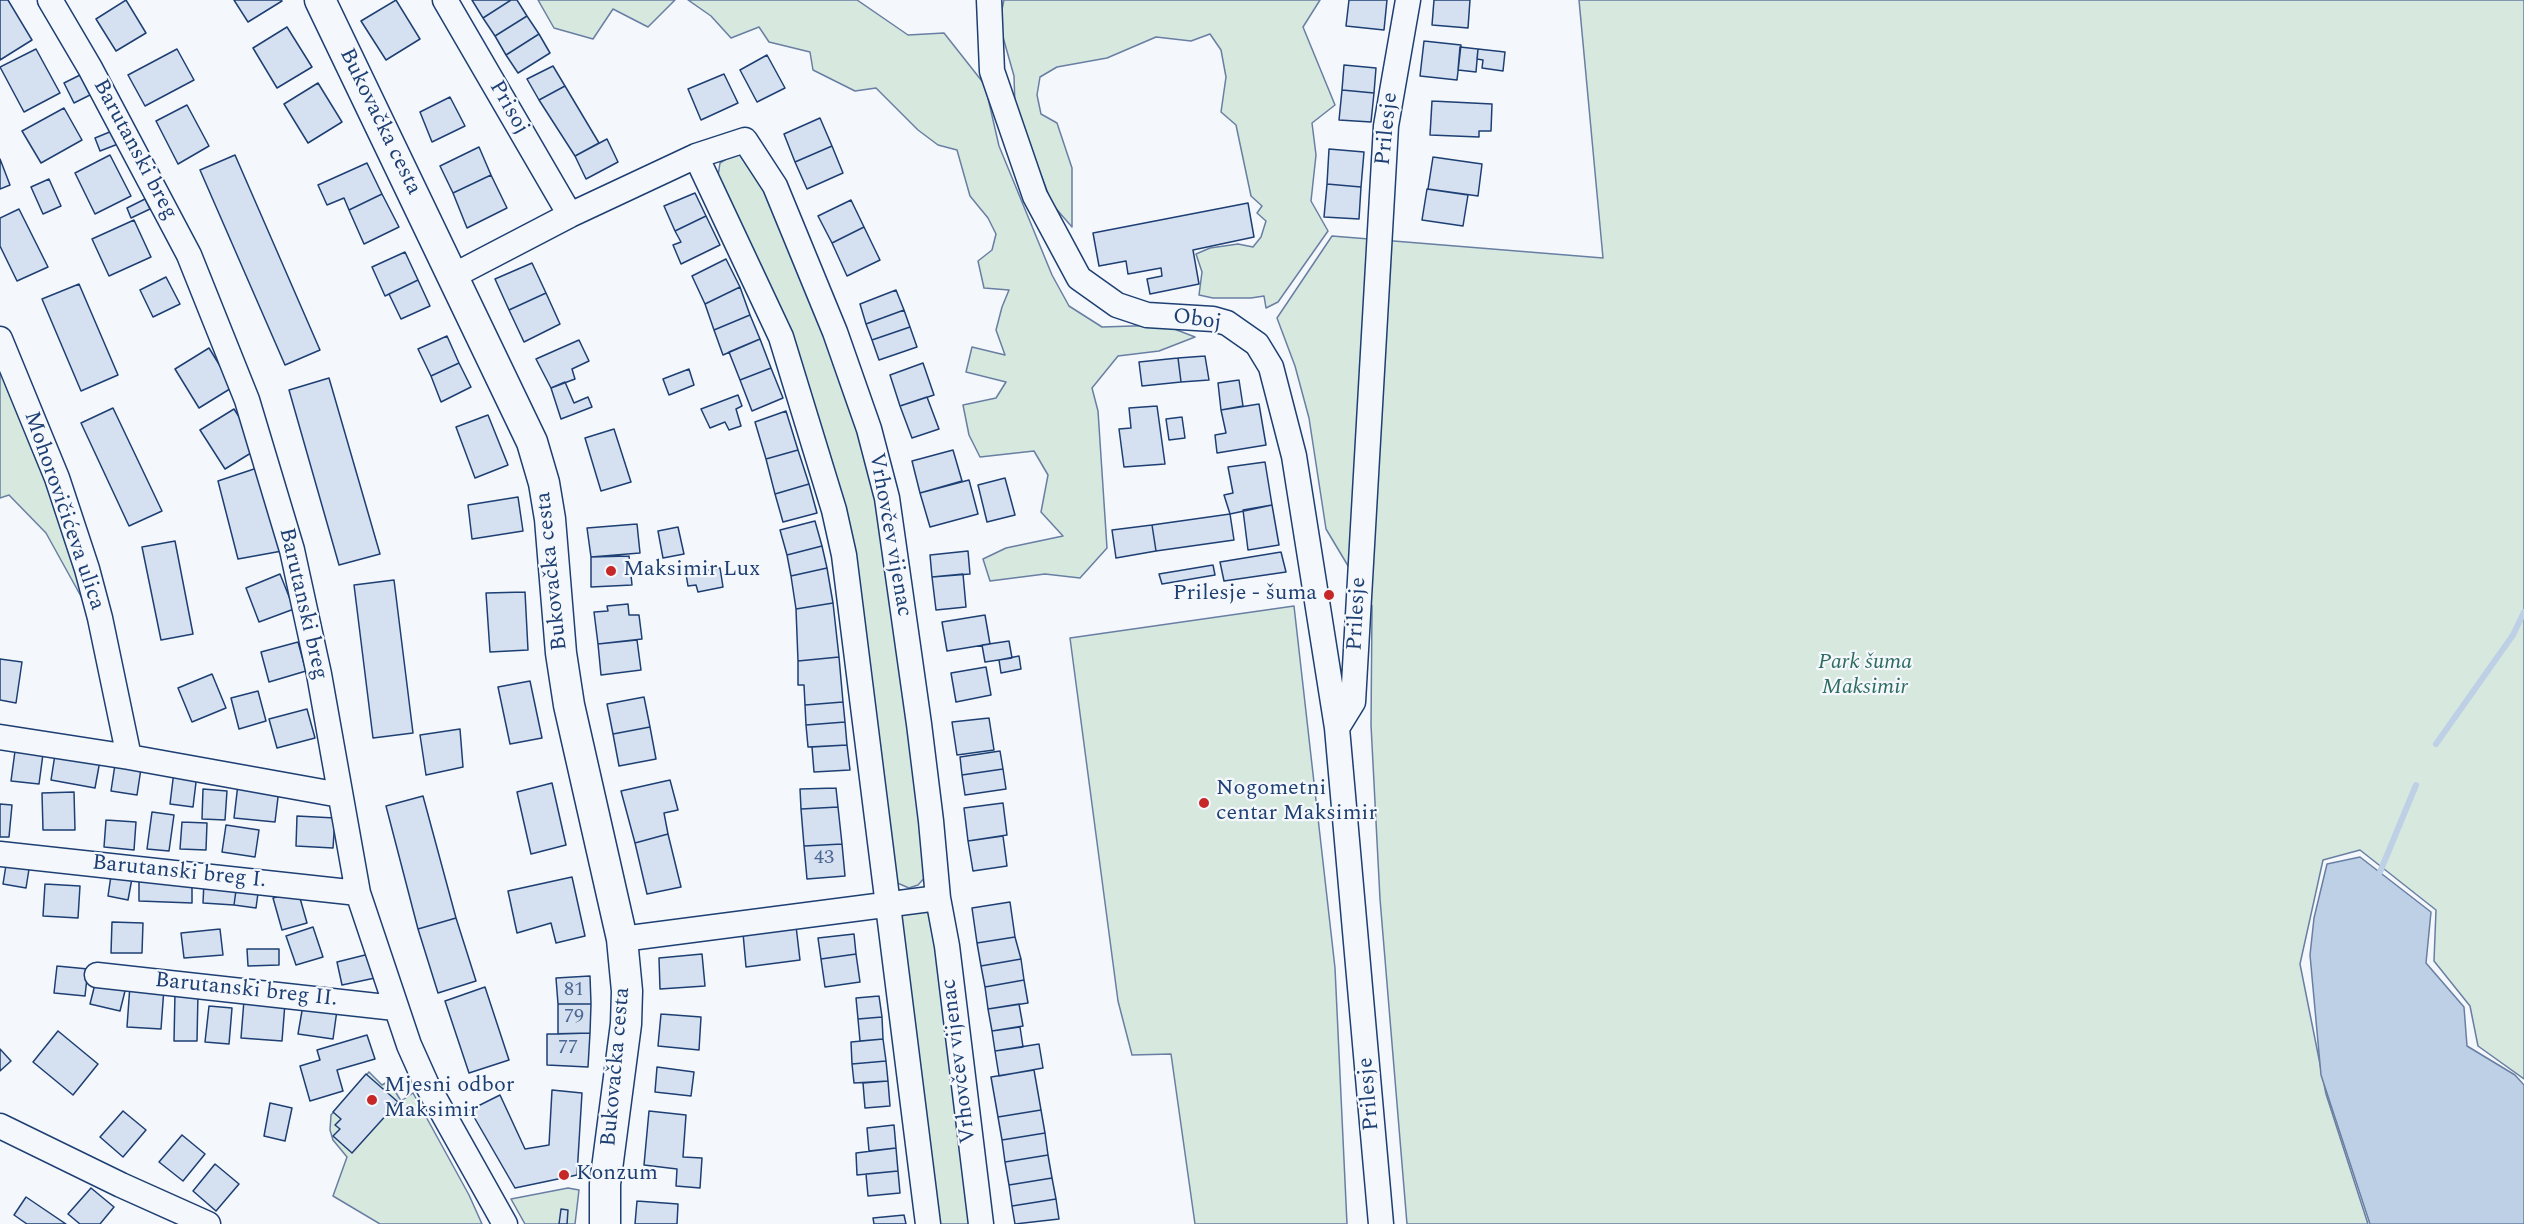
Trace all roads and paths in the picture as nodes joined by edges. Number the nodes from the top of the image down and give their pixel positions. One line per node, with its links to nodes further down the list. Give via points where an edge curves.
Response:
1 (50, 0): 13 (street, Barutanski breg, via 189,255 247,400 292,550)
2 (320, 0): 8 (main road, Bukovačka cesta)
3 (445, 0): 7 (street, Prisoj)
4 (989, 0): 10 (street, Oboj, via 992,71 1035,196 1079,278 1118,305 1147,315 1227,323 1257,344 1266,356 1294,456)
5 (1408, 0): 10 (street, Prilesje, via 1386,126 1353,702)
6 (696, 156): 7 (street, Vrhovčev vijenac); 16 (street, Vrhovčev vijenac, via 745,140 775,186 836,332 869,429 887,498 930,811); 17 (street, via 781,337 834,510 844,555)
7 (570, 215): 8 (street, Vrhovčev vijenac)
8 (453, 276): 18 (main road, Bukovačka cesta, via 532,442 544,483 569,705)
9 (0, 339): 12 (street, Mohorovičićeva ulica, via 57,478 87,570)
10 (1337, 728): 29 (street, Prilesje)
11 (0, 737): 12 (street)
12 (129, 757): 13 (street)
13 (340, 795): 15 (street, Barutanski breg)
14 (0, 854): 15 (street, Barutanski breg I.)
15 (358, 893): 20 (street, Barutanski breg)
16 (938, 898): 17 (street); 28 (street, Vrhovčev vijenac)
17 (887, 906): 18 (street); 27 (street)
18 (622, 939): 22 (main road, Bukovačka cesta, via 626,1024)
19 (97, 975): 20 (street, Barutanski breg II.)
20 (395, 1008): 24 (street, Barutanski breg, via 426,1083)
21 (0, 1126): 23 (street)
22 (605, 1184): 25 (main road, Bukovačka cesta); 26 (main road, Bukovačka cesta)
23 (208, 1224)
24 (504, 1224)
25 (591, 1224)
26 (604, 1224)
27 (928, 1224)
28 (981, 1224)
29 (1381, 1224)

